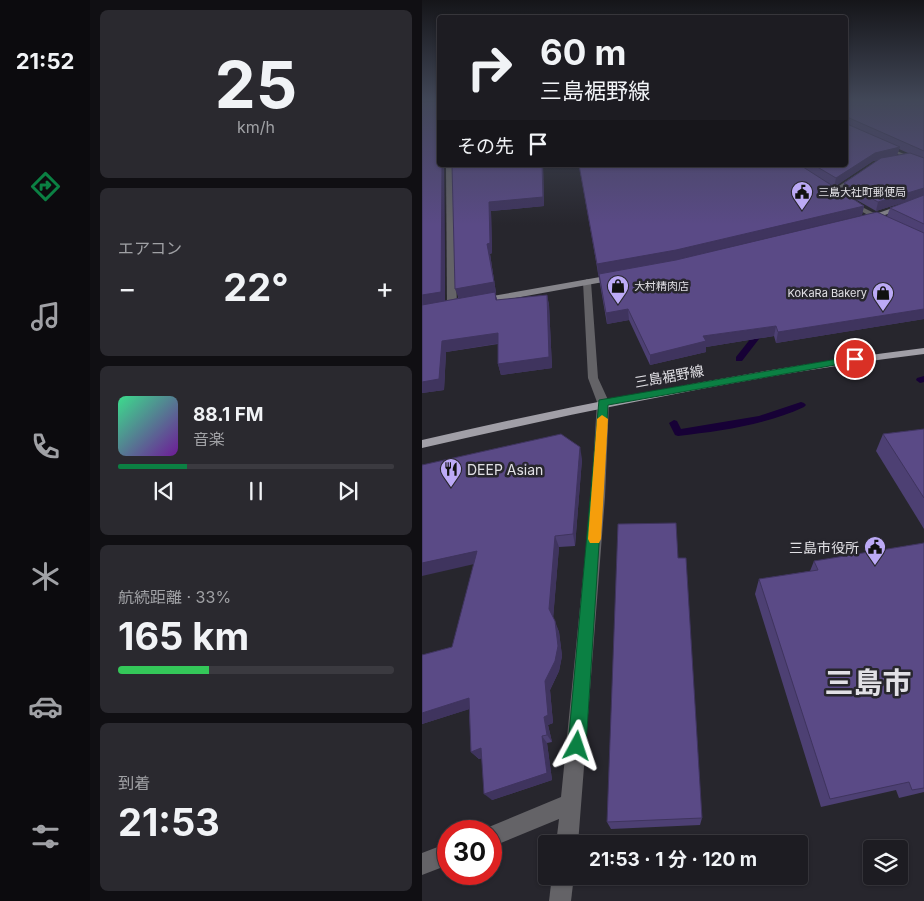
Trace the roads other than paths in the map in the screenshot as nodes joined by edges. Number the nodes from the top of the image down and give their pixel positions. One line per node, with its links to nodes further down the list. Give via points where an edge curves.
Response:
1 (878, 143): 2 (street)
2 (909, 157): 3 (street); 4 (street)
3 (891, 160)
4 (924, 164)
5 (449, 167): 14 (street, via 457,305)
6 (862, 172): 8 (street)
7 (824, 188): 8 (street)
8 (832, 193): 10 (street)
9 (924, 199): 10 (street)
10 (875, 216): 11 (street); 12 (street)
11 (857, 221)
12 (890, 223)
13 (623, 276): 14 (street)
14 (587, 282): 16 (street, via 593,378)
15 (924, 351): 16 (main road, 三島裾野線, via 838,361)
16 (603, 402): 17 (main road, 三島裾野線); 18 (street)
17 (422, 444)
18 (572, 803): 19 (street); 20 (street)
19 (502, 832)
20 (569, 835)
21 (437, 858): 22 (street)
22 (422, 864)
23 (562, 885): 24 (street)
24 (560, 901)

